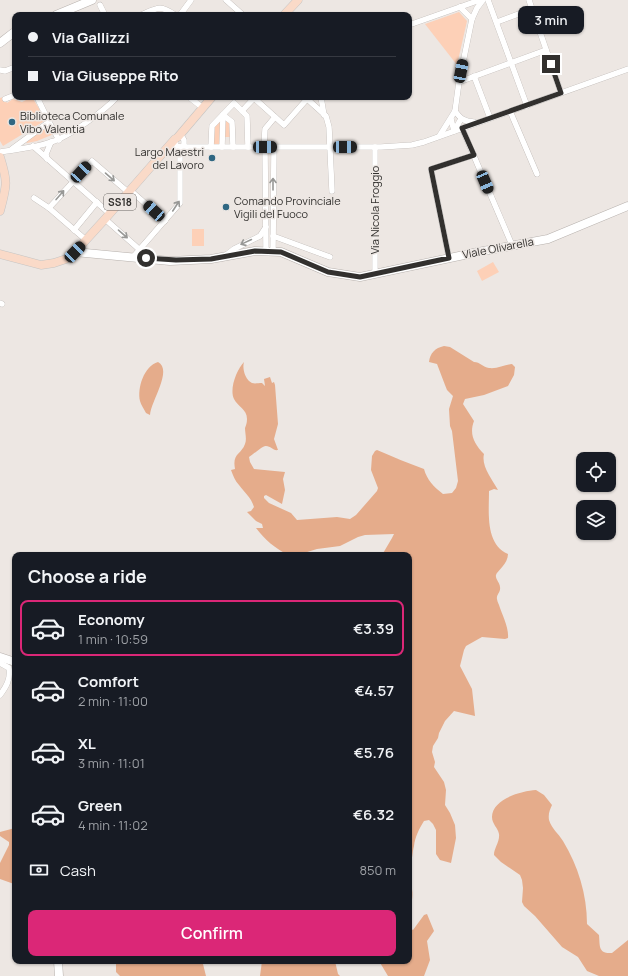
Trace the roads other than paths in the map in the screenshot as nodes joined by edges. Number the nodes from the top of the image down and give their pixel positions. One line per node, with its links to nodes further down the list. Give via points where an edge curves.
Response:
1 (92, 0): 11 (street)
2 (191, 0): 15 (street)
3 (226, 0): 16 (street)
4 (298, 0): 17 (main road)
5 (481, 0): 9 (street); 18 (street)
6 (488, 0): 19 (street)
7 (529, 0): 10 (street)
8 (100, 5): 12 (street)
9 (460, 7): 18 (street); 20 (street)
10 (532, 9): 19 (street); 25 (street)
11 (63, 12)
12 (104, 12)
13 (147, 12): 14 (street, via 158,7)
14 (171, 12)
15 (182, 12)
16 (239, 12)
17 (287, 12)
18 (472, 19): 31 (street)
19 (497, 22): 26 (street)
20 (412, 24)
21 (12, 33): 23 (street)
22 (12, 34): 24 (street)
23 (0, 35)
24 (0, 43)
25 (546, 50): 26 (street); 32 (street)
26 (512, 63): 30 (street); 44 (street)
27 (12, 68): 28 (street)
28 (0, 70)
29 (628, 70): 32 (street)
30 (474, 76): 31 (street); 52 (street)
31 (459, 82): 47 (street)
32 (561, 93): 44 (street)
33 (12, 96): 34 (street)
34 (5, 99)
35 (38, 100): 55 (street)
36 (114, 100): 61 (street)
37 (193, 100): 45 (street)
38 (209, 100): 45 (main road, SS18)
39 (251, 100): 46 (street)
40 (257, 100): 51 (street)
41 (304, 100): 51 (street, via 284,125)
42 (308, 100): 50 (street)
43 (321, 100): 50 (street)
44 (528, 106): 48 (street)
45 (202, 108): 60 (main road, SS18, via 185,128)
46 (242, 110): 49 (street, via 234,103); 70 (street, via 247,116)
47 (455, 111): 53 (street); 54 (street)
48 (510, 111): 52 (street); 81 (street)
49 (223, 115): 67 (street, via 212,126); 68 (street); 69 (street, via 232,122)
50 (324, 115): 73 (street, via 329,127)
51 (276, 117): 71 (street, via 265,129)
52 (490, 118): 56 (street)
53 (451, 119): 58 (street); 59 (street)
54 (462, 119): 56 (street); 58 (street)
55 (49, 122): 61 (street); 75 (street)
56 (478, 122): 57 (street)
57 (462, 128): 58 (street); 78 (street)
58 (454, 131): 59 (street)
59 (440, 136): 74 (street, via 412,144)
60 (180, 139): 65 (street, via 184,145); 65 (street, via 174,144); 66 (street); 76 (main road, SS18)
61 (59, 140): 62 (street)
62 (51, 142): 63 (street); 79 (street)
63 (42, 145): 64 (street); 79 (street)
64 (33, 146): 75 (street); 79 (street)
65 (180, 147): 66 (street); 76 (street); 91 (street, one-way to 65, via 180,203)
66 (195, 147): 67 (street)
67 (211, 147): 68 (street)
68 (222, 147): 69 (street)
69 (233, 147): 70 (street)
70 (248, 147): 71 (street)
71 (265, 147): 72 (street); 92 (street)
72 (274, 147): 73 (street); 94 (street, one-way to 72)
73 (330, 147): 74 (street); 84 (street)
74 (375, 147): 105 (street, Via Nicola Froggio)
75 (10, 150): 77 (street)
76 (165, 151): 83 (main road, SS18)
77 (0, 152)
78 (474, 155): 96 (street); 104 (street, via 431,169)
79 (45, 156): 82 (street)
80 (0, 157): 89 (main road, via 6,176 6,190)
81 (537, 174)
82 (72, 182): 83 (street, one-way to 83, via 92,161); 86 (street); 88 (street, one-way to 82)
83 (129, 191): 90 (main road, SS18); 91 (street)
84 (332, 191)
85 (34, 198): 88 (street)
86 (97, 202): 90 (street); 93 (street)
87 (628, 206): 96 (street, Viale Olivarella, via 548,239)
88 (48, 208): 93 (street)
89 (0, 211)
90 (108, 216): 95 (main road, SS18); 97 (street, one-way to 97)
91 (165, 221): 97 (street)
92 (266, 227): 98 (street); 101 (street, one-way to 101, via 260,236)
93 (74, 230): 95 (street)
94 (273, 236): 98 (street); 103 (street)
95 (86, 240): 99 (main road, SS18)
96 (512, 245): 104 (street, Viale Olivarella)
97 (140, 250): 102 (street)
98 (270, 251): 101 (street, Viale Olivarella); 105 (street, Viale Olivarella, via 281,252 328,272 360,277)
99 (75, 252): 100 (main road, SS18, via 66,259 41,265); 102 (street, Viale Olivarella)
100 (0, 254)
101 (224, 256): 102 (street, Viale Olivarella, via 170,261)
102 (133, 257)
103 (330, 257)
104 (449, 258): 105 (street, Viale Olivarella)
105 (375, 273)
106 (0, 657): 107 (street)
107 (12, 661)
108 (0, 663): 109 (street, via 9,668 10,674)
109 (0, 695)
110 (58, 964): 111 (street)
111 (59, 976)

